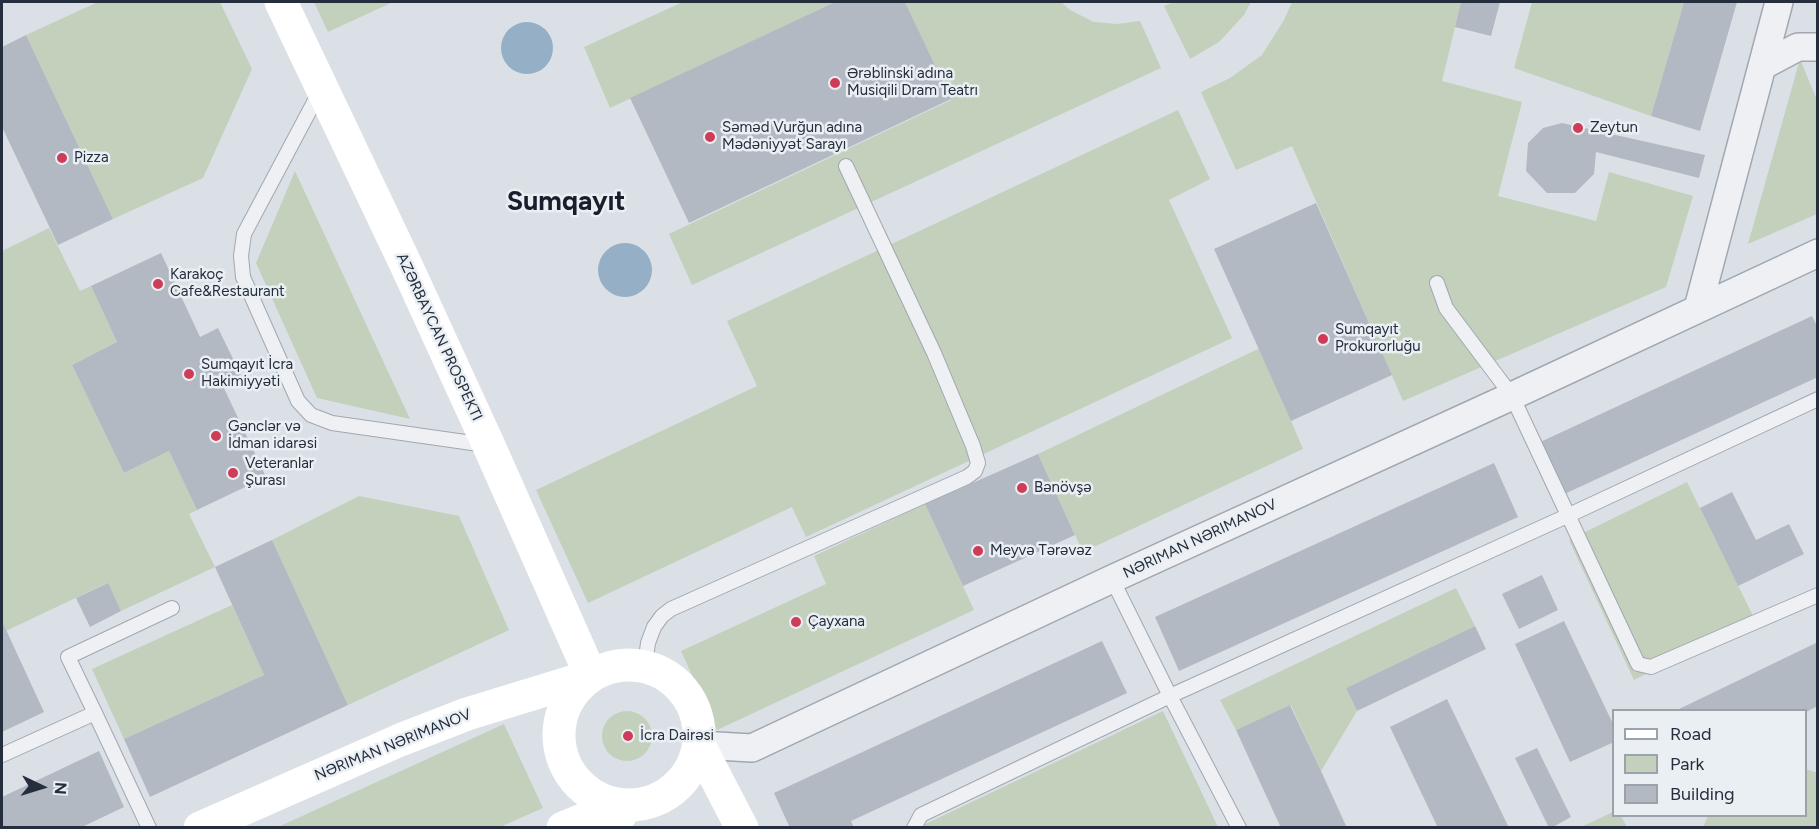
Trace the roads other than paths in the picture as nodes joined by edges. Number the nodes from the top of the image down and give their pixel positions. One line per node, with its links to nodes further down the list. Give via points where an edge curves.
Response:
1 (280, 2): 5 (main road, AZƏRBAYCAN PROSPEKTI)
2 (1779, 2): 4 (street)
3 (1818, 47): 4 (street, via 1798,47)
4 (1762, 66): 9 (street)
5 (321, 89): 12 (main road, AZƏRBAYCAN PROSPEKTI); 12 (lane, via 244,234 241,256 243,277 298,401 311,416 332,423)
6 (846, 166): 17 (lane, via 934,353 973,446 978,463 975,471 671,609 654,627)
7 (1818, 253): 9 (street, NƏRIMAN NƏRIMANOV)
8 (1437, 284): 10 (lane, via 1446,308)
9 (1698, 308): 10 (street, NƏRIMAN NƏRIMANOV)
10 (1512, 396): 13 (lane); 14 (street, NƏRIMAN NƏRIMANOV)
11 (1818, 399): 13 (lane)
12 (489, 446): 18 (main road, AZƏRBAYCAN PROSPEKTI)
13 (1567, 516): 15 (lane, via 1634,657 1644,667); 19 (lane)
14 (1112, 579): 19 (lane); 21 (street, NƏRIMAN NƏRIMANOV, via 752,748)
15 (1818, 595)
16 (172, 608): 20 (lane, via 68,657)
17 (645, 666): 18 (main road, via 608,668); 21 (main road, via 681,687 699,724)
18 (591, 676): 23 (main road, via 575,690 565,708 561,750 568,770 582,787); 25 (main road, NƏRIMAN NƏRIMANOV, via 467,714 400,740)
19 (1170, 696): 28 (lane, via 921,815); 29 (lane)
20 (95, 713): 22 (lane); 24 (lane)
21 (699, 745): 23 (main road, via 685,779 671,792); 27 (main road)
22 (2, 755)
23 (622, 816): 26 (main road)
24 (149, 828)
25 (200, 828)
26 (562, 828)
27 (742, 828)
28 (914, 828)
29 (1239, 828)

